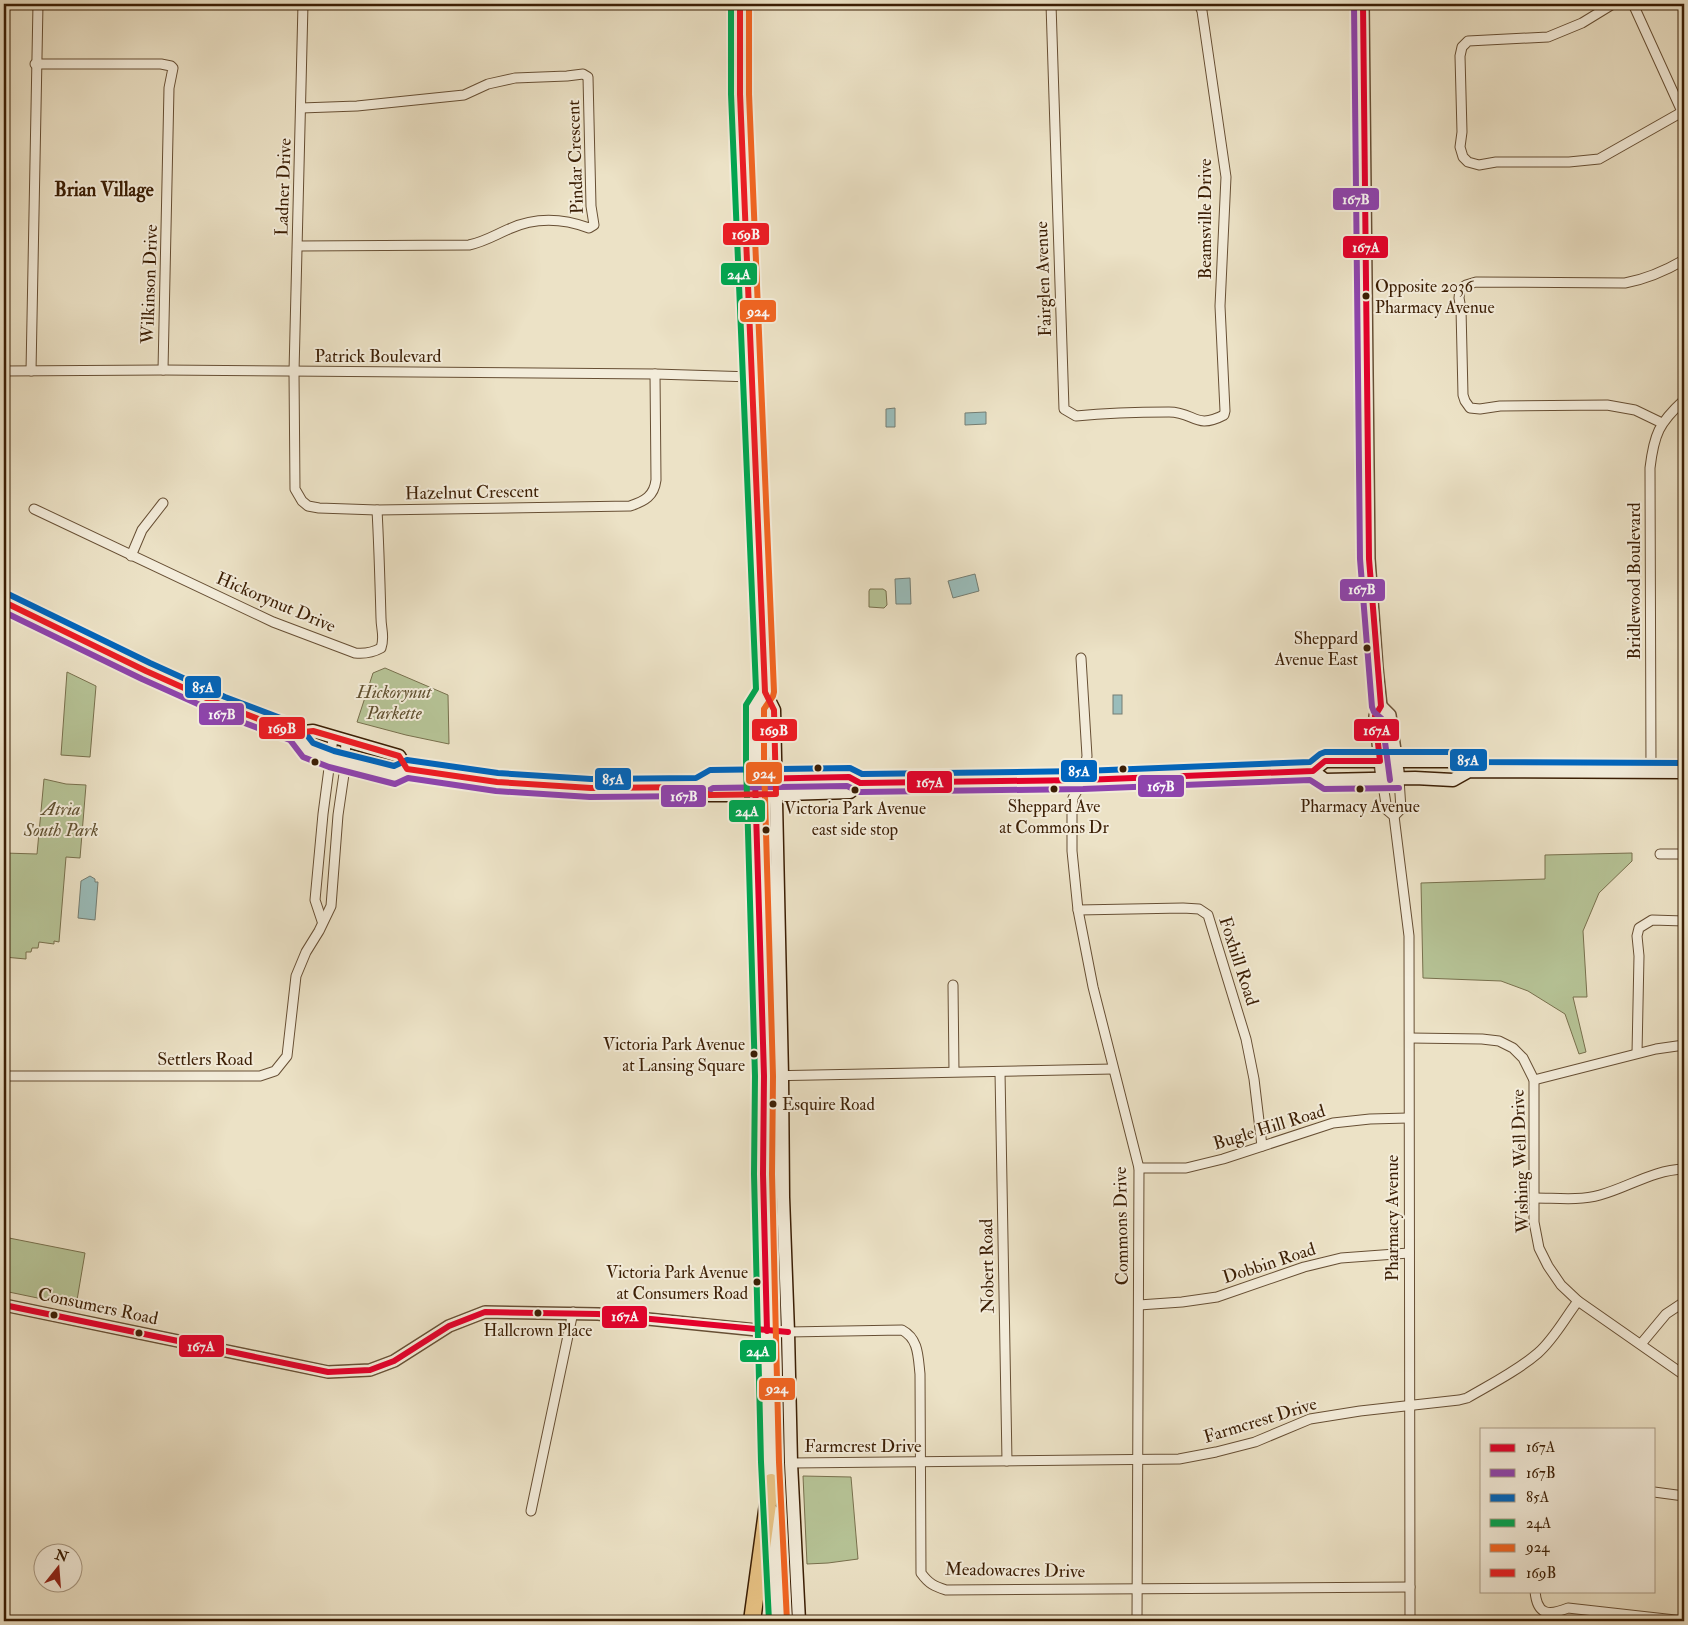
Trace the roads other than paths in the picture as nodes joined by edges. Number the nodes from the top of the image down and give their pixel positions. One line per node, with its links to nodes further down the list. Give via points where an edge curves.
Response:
1 (38, 4): 9 (street)
2 (303, 4): 10 (street, Ladner Drive)
3 (740, 4): 19 (main road, via 740,102)
4 (1051, 4): 21 (street, Fairglen Avenue, via 1064,409 1076,416 1181,413)
5 (1199, 4): 21 (street, Beamsville Drive, via 1226,177 1220,306 1225,411 1213,421)
6 (1363, 4): 30 (street, Pharmacy Avenue, via 1369,559)
7 (1613, 4): 11 (street, via 1582,23 1548,37 1468,41 1462,47 1462,157 1479,165 1599,159)
8 (1632, 4): 11 (street)
9 (35, 64): 14 (street, Wilkinson Drive, via 161,64 173,68 169,88); 16 (street)
10 (301, 108): 12 (street, Ladner Drive); 12 (street, Pindar Crescent, via 464,95 488,84 515,78 583,74 588,77 589,86 594,225 589,228 566,221 532,221 484,242 469,245)
11 (1683, 114)
12 (298, 246): 17 (street, Ladner Drive)
13 (1684, 260): 22 (street, via 1666,271 1625,283 1476,282 1460,289 1463,395 1470,408 1607,405 1635,410)
14 (163, 370): 16 (street, Patrick Boulevard); 17 (street, Patrick Boulevard)
15 (4, 371): 16 (street, Patrick Boulevard)
16 (31, 372)
17 (294, 372): 18 (street, Patrick Boulevard); 25 (street, Hazelnut Crescent, via 294,477 298,496 308,506 319,508)
18 (655, 374): 19 (street, Patrick Boulevard); 25 (street, Hazelnut Crescent, via 656,480 655,490 644,501 630,506)
19 (753, 377): 29 (main road)
20 (1684, 400): 22 (street, Bridlewood Boulevard)
21 (1204, 422)
22 (1662, 423): 41 (street, Bridlewood Boulevard, via 1650,468)
23 (163, 503): 26 (street, via 142,530)
24 (34, 509): 26 (street, Hickorynut Drive)
25 (377, 510): 26 (street, Hickorynut Drive, via 383,642 381,648 369,653 355,653 273,622)
26 (131, 556)
27 (4, 602): 31 (main road, via 146,671)
28 (1081, 658): 47 (street, Commons Drive, via 1087,756)
29 (765, 692): 43 (main road, via 754,706); 46 (main road, via 774,710)
30 (1381, 706): 35 (street, Pharmacy Avenue, via 1375,716); 36 (street, Pharmacy Avenue, via 1390,715)
31 (295, 733): 32 (main road, via 313,731); 34 (main road, via 308,750)
32 (333, 738): 33 (main road); 34 (street)
33 (346, 742): 37 (street, Settlers Road); 38 (main road, via 399,756)
34 (332, 759): 37 (main road); 56 (street, via 314,900)
35 (1380, 761): 36 (main road); 39 (main road, via 1325,762); 44 (street, Pharmacy Avenue)
36 (1396, 761): 40 (main road, via 1454,761); 45 (street, Pharmacy Avenue)
37 (345, 763): 38 (main road, via 395,775); 56 (street, Settlers Road, via 331,906)
38 (407, 768): 49 (main road, via 497,782 591,788)
39 (1313, 771): 44 (main road, via 1325,780); 47 (main road)
40 (1470, 771): 41 (main road); 45 (main road, via 1453,780)
41 (1651, 772): 42 (main road)
42 (1684, 772)
43 (756, 779): 46 (main road); 49 (main road, via 710,779); 51 (main road)
44 (1382, 779): 45 (main road); 52 (street, Pharmacy Avenue, via 1387,810)
45 (1399, 779): 52 (street, Pharmacy Avenue, via 1401,809)
46 (776, 780): 48 (main road, via 849,777); 50 (main road)
47 (1083, 780): 48 (main road); 55 (street, Commons Drive, via 1073,798 1072,808 1072,851)
48 (860, 783): 50 (main road, via 850,792)
49 (699, 787): 51 (main road, via 709,795)
50 (776, 794): 51 (main road); 67 (main road)
51 (756, 795): 66 (main road)
52 (1394, 816): 59 (street, Pharmacy Avenue, via 1409,936)
53 (1660, 854): 54 (street)
54 (1684, 854)
55 (1078, 910): 62 (street, Commons Drive); 70 (street, Foxhill Road, via 1184,908 1199,909 1208,915 1246,1039)
56 (322, 921): 65 (street, Settlers Road, via 296,976 287,1056 275,1071 260,1076)
57 (1684, 921): 61 (street, via 1652,920 1639,928)
58 (953, 985): 63 (street)
59 (1410, 1038): 68 (street, Wishing Well Drive, via 1499,1042 1513,1048 1523,1058); 69 (street, Pharmacy Avenue)
60 (1684, 1045): 61 (street)
61 (1637, 1053): 68 (street)
62 (1113, 1069): 64 (street); 71 (street, Commons Drive)
63 (954, 1071): 64 (street); 67 (street)
64 (1000, 1072): 86 (street, Nobert Road)
65 (4, 1076)
66 (764, 1076): 67 (street); 80 (main road)
67 (782, 1076): 81 (main road)
68 (1534, 1080): 73 (street, Wishing Well Drive)
69 (1408, 1118): 70 (street, Bugle Hill Road, via 1333,1123); 74 (street, Pharmacy Avenue)
70 (1262, 1146): 71 (street, Bugle Hill Road, via 1186,1168)
71 (1139, 1168): 78 (street, Commons Drive)
72 (1684, 1169): 73 (street, via 1668,1170 1594,1196)
73 (1535, 1198): 75 (street, Wishing Well Drive, via 1534,1222 1539,1248 1561,1285)
74 (1409, 1253): 78 (street, Dobbin Road, via 1342,1258 1304,1266 1217,1297); 84 (street, Pharmacy Avenue)
75 (1578, 1301): 82 (street, Wishing Well Drive); 84 (street, Farmcrest Drive, via 1545,1346 1522,1365 1467,1398)
76 (1684, 1302): 82 (street, via 1666,1314)
77 (4, 1305): 79 (street, Consumers Road, via 328,1372 370,1370 394,1361 450,1326 485,1312)
78 (1139, 1305): 85 (street, Commons Drive)
79 (574, 1312): 80 (street, Consumers Road); 92 (street)
80 (767, 1331): 81 (street, Meadowacres Drive); 89 (main road)
81 (788, 1332): 87 (street, Meadowacres Drive, via 902,1330 909,1334 917,1347 920,1374); 88 (main road)
82 (1641, 1344): 83 (street, Wishing Well Drive)
83 (1684, 1376)
84 (1410, 1407): 85 (street, Farmcrest Drive, via 1310,1419 1255,1442 1216,1452 1179,1459); 93 (street, Pharmacy Avenue)
85 (1137, 1460): 86 (street, Farmcrest Drive); 94 (street, Commons Drive)
86 (1007, 1461): 87 (street, Farmcrest Drive)
87 (920, 1462): 88 (street, Farmcrest Drive); 94 (street, Meadowacres Drive, via 922,1573 933,1586 946,1590)
88 (791, 1463): 98 (main road)
89 (771, 1482): 96 (highway); 97 (main road)
90 (1656, 1492): 91 (street)
91 (1684, 1496)
92 (531, 1511)
93 (1410, 1587): 94 (street, Meadowacres Drive); 100 (street, Pharmacy Avenue)
94 (1138, 1588): 99 (street, Commons Drive)
95 (1535, 1592): 101 (street, via 1539,1607 1546,1612 1568,1608)
96 (752, 1621)
97 (778, 1621)
98 (798, 1621)
99 (1137, 1621)
100 (1410, 1621)
101 (1684, 1621)

